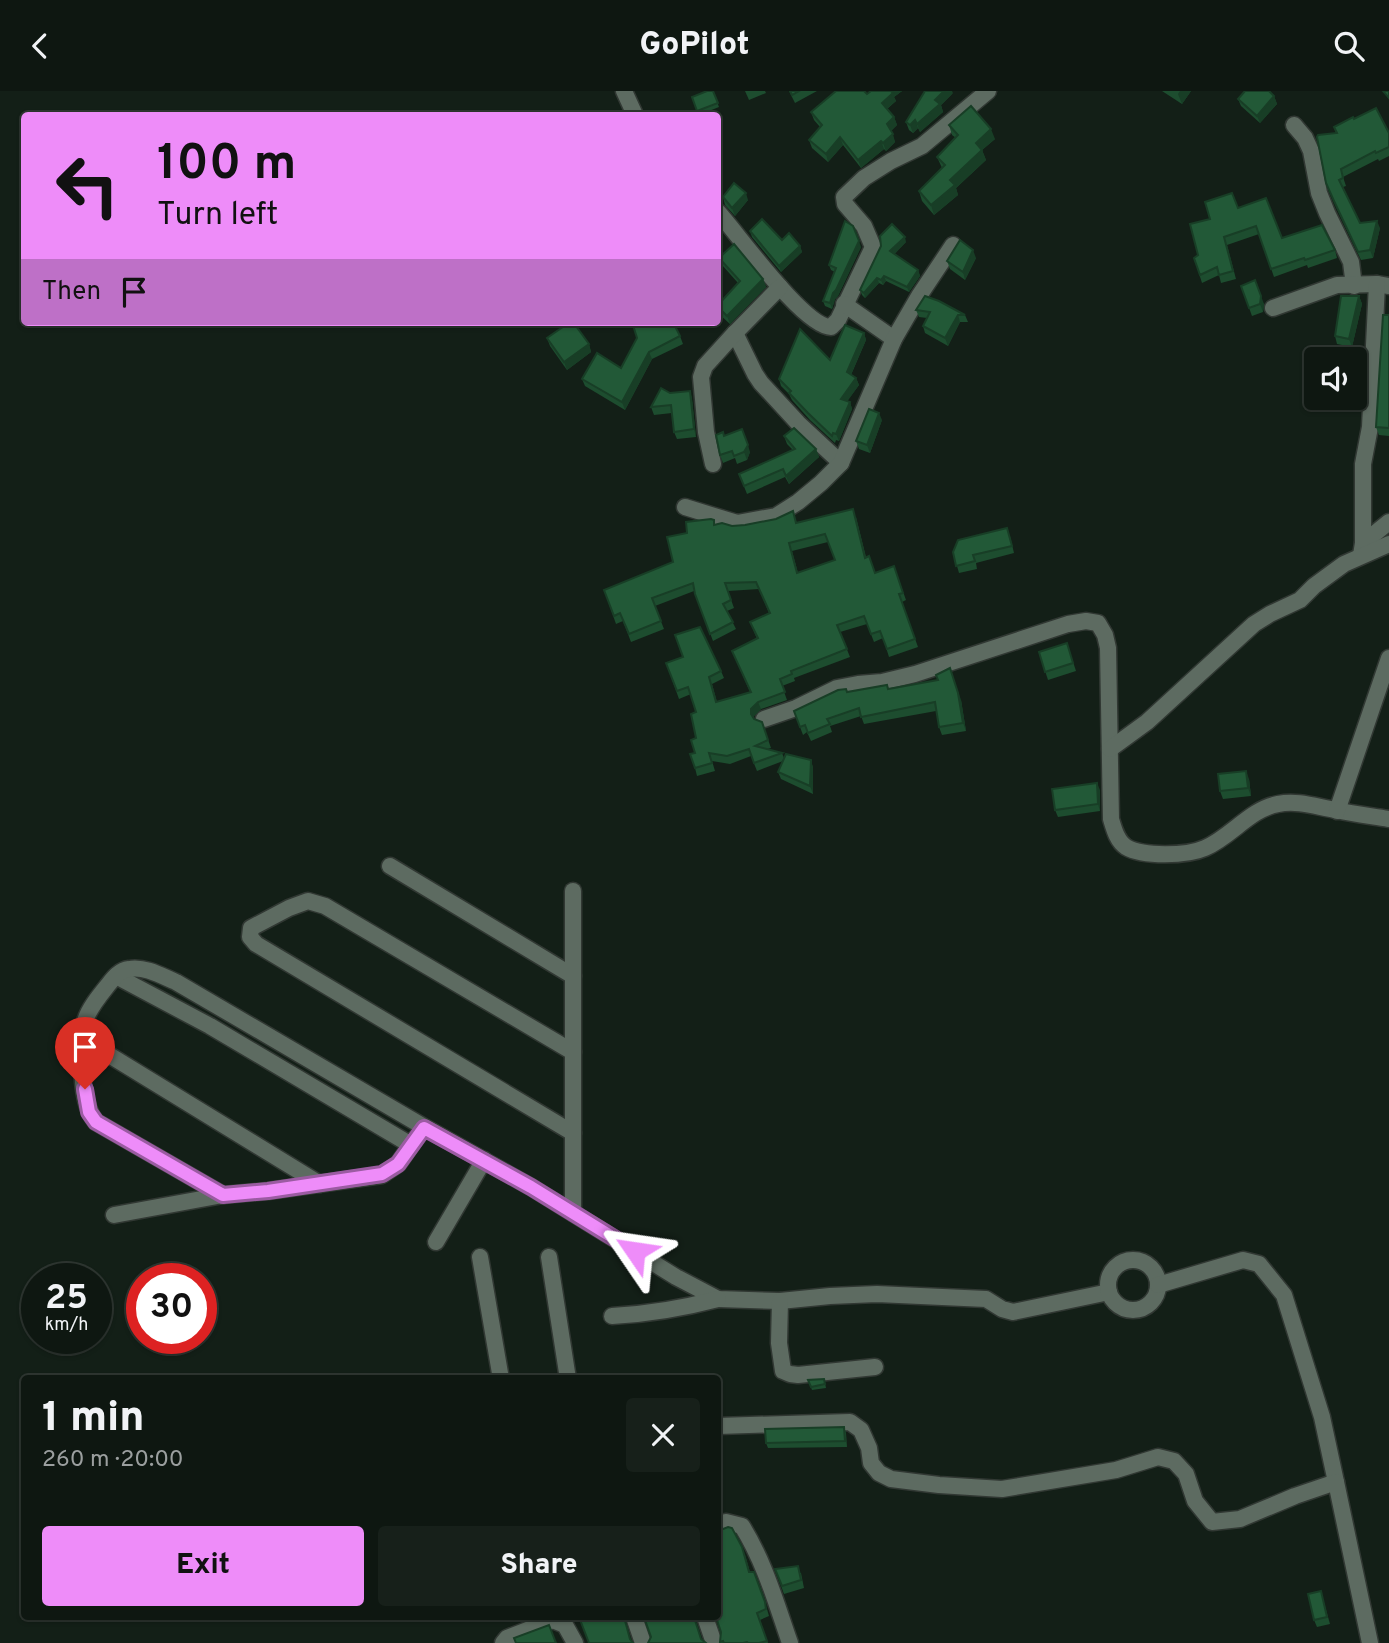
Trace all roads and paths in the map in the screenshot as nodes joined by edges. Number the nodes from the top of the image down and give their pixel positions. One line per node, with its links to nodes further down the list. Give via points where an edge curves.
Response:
1 (624, 91): 3 (street)
2 (988, 91): 10 (street, via 922,146 864,178 844,197 873,247)
3 (634, 112)
4 (1294, 125): 8 (street, via 1311,151 1319,193 1351,263)
5 (721, 216): 9 (street)
6 (953, 245): 13 (street)
7 (1383, 285): 8 (street); 19 (street, via 1363,464)
8 (1354, 286): 11 (street, via 1337,285)
9 (780, 287): 10 (street, via 826,328 834,325); 12 (street)
10 (844, 305): 13 (street)
11 (1273, 308)
12 (735, 333): 14 (street, via 761,383); 15 (street, via 705,366 701,377)
13 (894, 339): 14 (street)
14 (841, 463): 16 (street, via 776,516 737,523)
15 (713, 464)
16 (685, 507)
17 (1389, 522): 19 (street)
18 (1389, 544): 19 (street)
19 (1362, 549): 22 (street, via 1300,600 1254,624)
20 (1389, 658): 23 (street)
21 (764, 719): 22 (street, via 837,688 915,674 1086,621 1098,623 1108,648)
22 (1110, 750): 23 (street, via 1115,832 1125,846 1144,853 1204,849 1276,804 1299,802)
23 (1337, 811): 24 (street)
24 (1389, 820)
25 (390, 866): 28 (street)
26 (573, 891): 28 (street)
27 (116, 976): 29 (street, via 85,1021); 31 (street, via 132,968 176,982); 33 (street)
28 (573, 976): 30 (street)
29 (83, 1039): 35 (street); 36 (street, via 85,1089 96,1122)
30 (573, 1052): 32 (street); 32 (street, via 309,901 251,928 250,937 256,944)
31 (424, 1128): 33 (street); 34 (street)
32 (573, 1133): 37 (street)
33 (411, 1145): 35 (street, via 398,1164 382,1174)
34 (484, 1160): 37 (street); 39 (street)
35 (320, 1184): 36 (street)
36 (223, 1195): 38 (street)
37 (573, 1213): 44 (street)
38 (114, 1215)
39 (436, 1243)
40 (480, 1257): 48 (street)
41 (549, 1257): 49 (street)
42 (1158, 1285): 43 (street, via 1155,1299 1144,1308 1130,1310 1116,1304); 43 (street, via 1147,1264 1124,1262 1114,1269); 51 (street, via 1243,1260 1259,1264 1284,1295 1322,1417)
43 (1109, 1292): 45 (street, via 1013,1312 986,1299 877,1294)
44 (718, 1299): 45 (street); 46 (street)
45 (780, 1301): 47 (street, via 783,1371 798,1375)
46 (612, 1316)
47 (875, 1367)
48 (499, 1375)
49 (567, 1375)
50 (721, 1426): 51 (street, via 850,1422 861,1430 871,1463 879,1473 891,1479 939,1485 1002,1489 1116,1470 1158,1457 1174,1461 1186,1474 1195,1501 1212,1522 1240,1519)
51 (1336, 1482): 60 (street)
52 (721, 1523): 59 (street, via 742,1526 747,1533 766,1570)
53 (635, 1620): 57 (street)
54 (706, 1620): 58 (street)
55 (503, 1643): 56 (street, via 553,1620 565,1625)
56 (576, 1643)
57 (643, 1643)
58 (714, 1643)
59 (790, 1643)
60 (1370, 1643)

